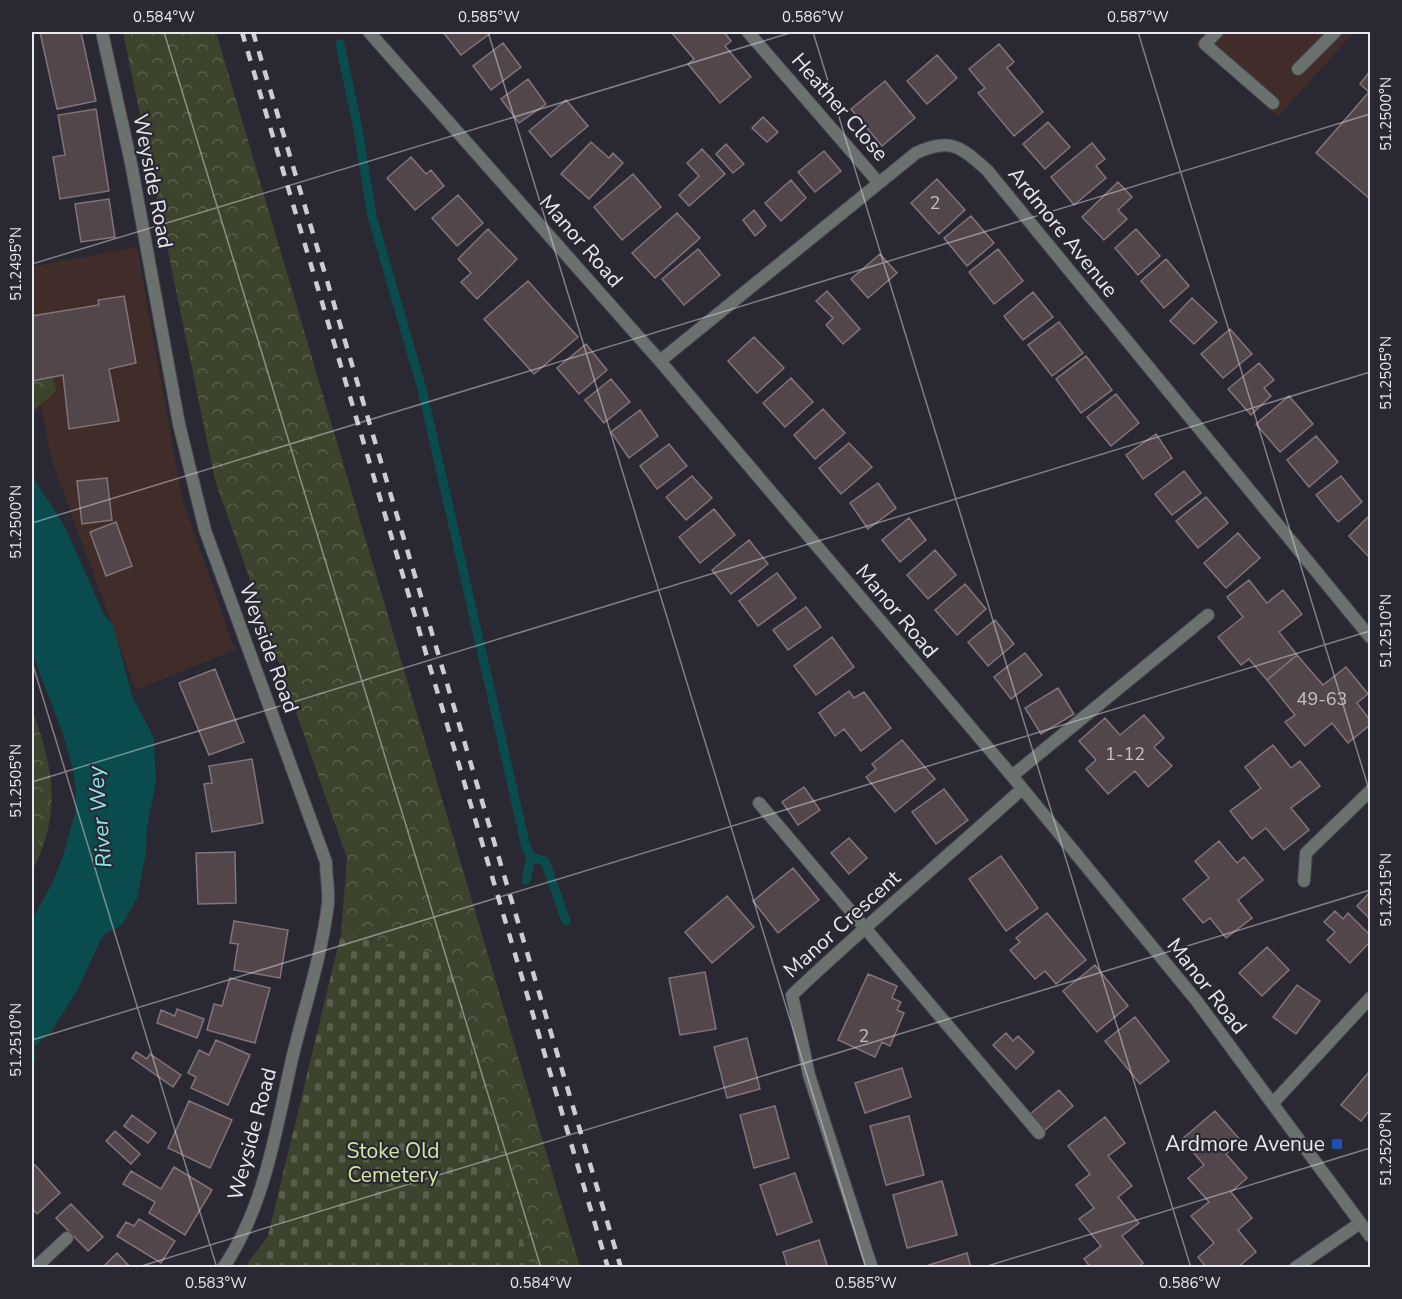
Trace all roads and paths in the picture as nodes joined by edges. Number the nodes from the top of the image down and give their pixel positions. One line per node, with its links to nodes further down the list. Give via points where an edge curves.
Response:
1 (102, 32): 25 (street, Weyside Road, via 131,163 179,424 205,530 326,862 328,901 322,940 267,1166 253,1211)
2 (369, 32): 9 (street, Manor Road)
3 (748, 32): 8 (street, Heather Close)
4 (1217, 32): 7 (street, via 1205,45)
5 (1335, 32): 6 (street)
6 (1298, 69)
7 (1273, 103)
8 (878, 182): 9 (street, Ardmore Avenue); 11 (street, Ardmore Avenue, via 916,153 948,144 962,148 987,170)
9 (660, 361): 12 (street, Manor Road)
10 (1208, 615): 12 (street)
11 (1371, 638)
12 (1012, 776): 13 (street, Manor Road)
13 (1022, 789): 17 (street, Manor Crescent); 19 (street, Manor Road, via 1196,1000)
14 (1371, 790): 16 (street, via 1305,853)
15 (759, 803): 17 (street)
16 (1304, 881)
17 (866, 926): 20 (street); 26 (street, Manor Crescent, via 792,995 809,1075)
18 (1371, 998): 19 (street)
19 (1273, 1103): 21 (street, Manor Road)
20 (1039, 1133)
21 (1360, 1223): 22 (street, Manor Road); 27 (street)
22 (1371, 1236)
23 (67, 1238): 24 (street)
24 (34, 1268)
25 (223, 1268)
26 (872, 1268)
27 (1295, 1268)

